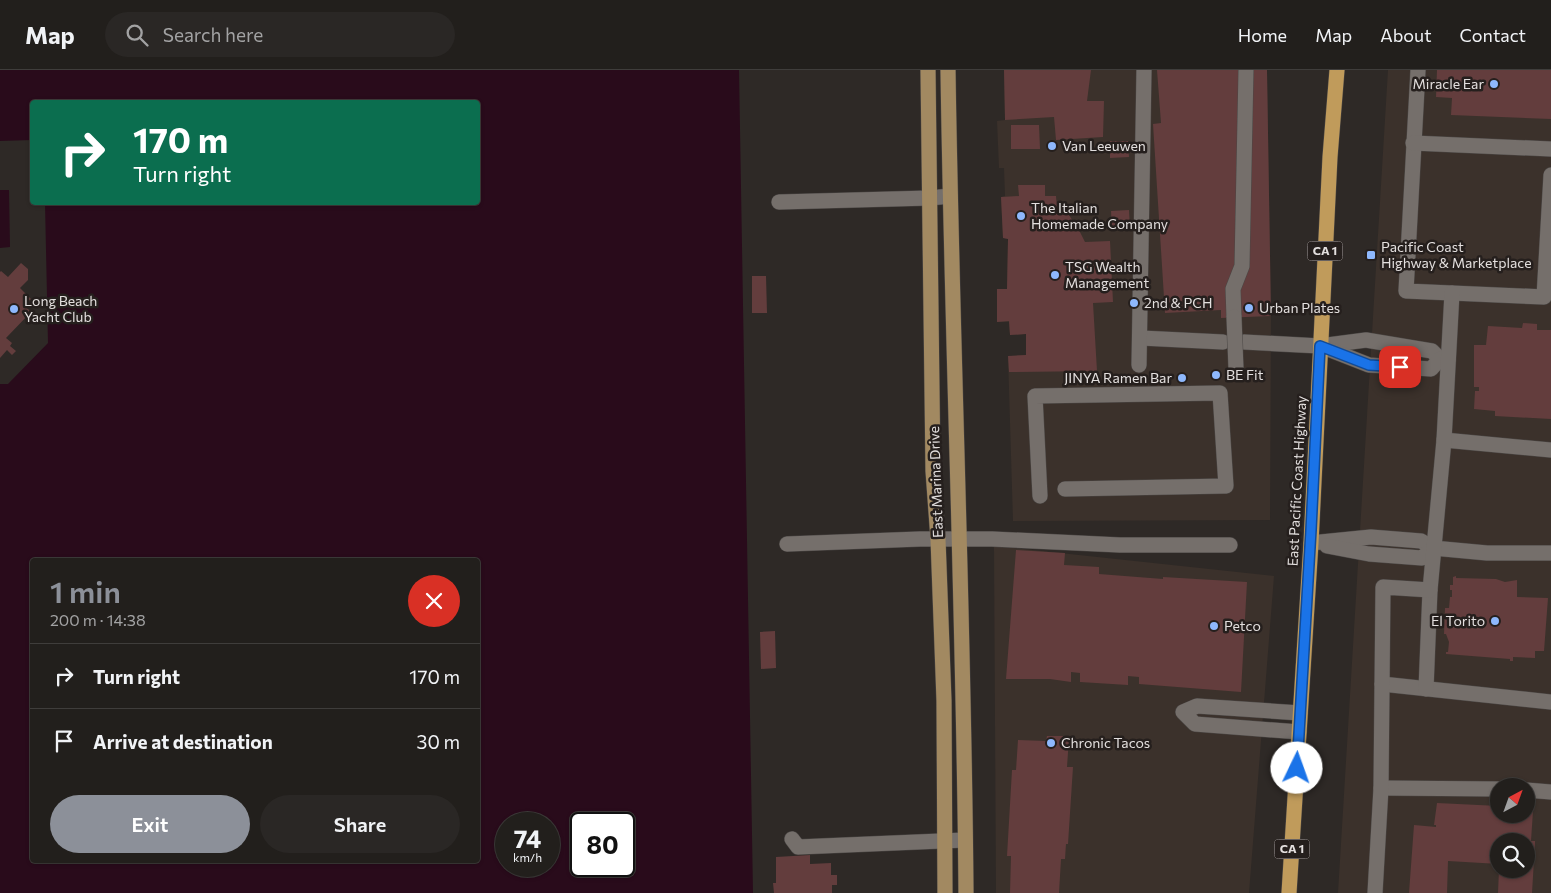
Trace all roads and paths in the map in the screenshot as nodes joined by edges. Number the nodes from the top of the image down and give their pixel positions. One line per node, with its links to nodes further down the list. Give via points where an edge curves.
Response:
1 (928, 70): 11 (main road, East Marina Drive)
2 (948, 70): 10 (main road, East Marina Drive)
3 (1144, 70): 14 (lane)
4 (1246, 70): 20 (lane, bridge, via 1242,266 1233,289)
5 (1337, 70): 17 (highway, East Pacific Coast Highway / CA 1)
6 (1418, 70): 7 (lane)
7 (1413, 143): 8 (lane); 13 (lane, via 1406,290)
8 (1551, 149)
9 (1551, 175): 13 (lane, via 1544,296)
10 (950, 196): 11 (lane); 26 (main road, East Marina Drive)
11 (930, 198): 12 (lane); 25 (main road, East Marina Drive)
12 (778, 202)
13 (1452, 293): 18 (lane)
14 (1141, 338): 15 (lane); 19 (lane)
15 (1223, 342)
16 (1244, 342): 17 (lane)
17 (1320, 346): 18 (lane, via 1366,340 1432,350); 18 (lane, via 1369,365 1431,370); 27 (highway, East Pacific Coast Highway / CA 1)
18 (1444, 359): 21 (lane)
19 (1139, 365)
20 (1236, 368)
21 (1444, 440): 22 (lane); 30 (lane)
22 (1551, 450)
23 (1065, 488): 24 (lane, via 1226,486 1220,393 1036,396)
24 (1040, 496)
25 (938, 539): 26 (lane); 28 (lane); 43 (main road, East Marina Drive, via 944,701)
26 (958, 540): 29 (lane); 44 (main road, East Marina Drive)
27 (1310, 543): 30 (lane, via 1371,537 1421,541); 36 (highway, East Pacific Coast Highway / CA 1)
28 (787, 544)
29 (1230, 545)
30 (1433, 548): 31 (lane, via 1487,553); 32 (lane)
31 (1551, 553)
32 (1430, 590): 33 (lane, via 1384,587); 34 (lane)
33 (1382, 684): 34 (lane); 38 (lane)
34 (1426, 689): 35 (lane)
35 (1551, 702)
36 (1300, 713): 37 (highway, East Pacific Coast Highway / CA 1); 37 (lane, via 1197,706 1183,712 1195,724)
37 (1299, 732): 47 (highway, East Pacific Coast Highway / CA 1)
38 (1381, 788): 39 (lane); 48 (lane)
39 (1490, 789)
40 (1535, 791): 41 (lane)
41 (1551, 792)
42 (792, 839): 43 (lane, via 798,847)
43 (944, 840): 44 (lane); 45 (main road, East Marina Drive)
44 (966, 840): 46 (main road, East Marina Drive)
45 (945, 893)
46 (966, 893)
47 (1289, 893)
48 (1375, 893)

